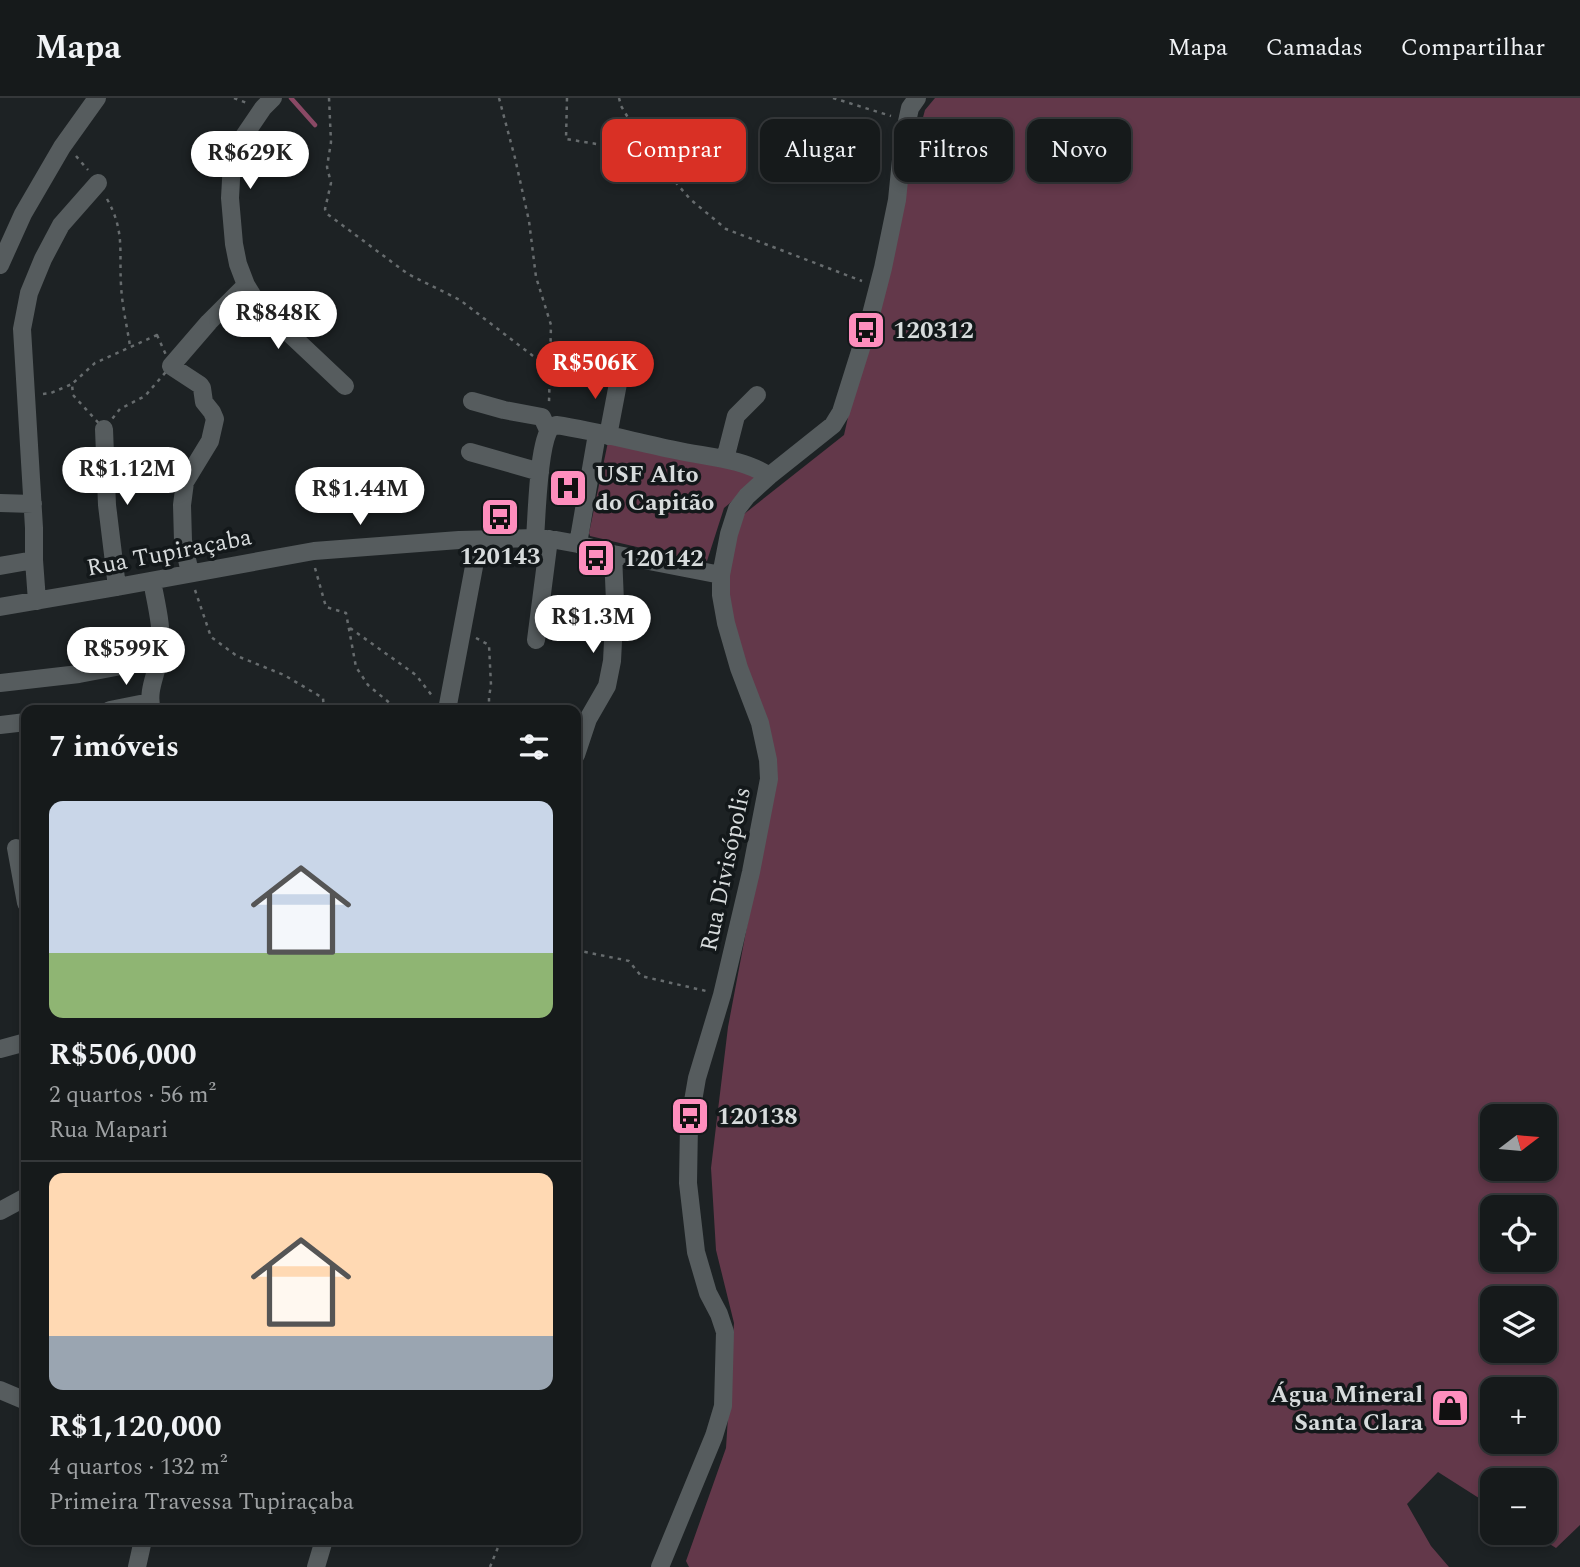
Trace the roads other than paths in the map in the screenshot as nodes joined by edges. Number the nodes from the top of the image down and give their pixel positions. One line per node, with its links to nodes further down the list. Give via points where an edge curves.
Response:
1 (97, 98): 5 (street, via 23,214)
2 (273, 98): 6 (street, via 244,136 232,162 234,244)
3 (916, 98): 17 (street, Rua Divisópolis, via 903,140 897,200 878,287 841,412 833,425)
4 (98, 183): 19 (street, via 61,225 29,293 22,329)
5 (0, 265)
6 (246, 285): 8 (street, via 257,303); 26 (street, via 171,366 200,385 215,419 209,441 185,482 183,541)
7 (620, 373): 13 (street)
8 (345, 386)
9 (757, 395): 15 (street, via 736,416)
10 (472, 401): 11 (street, via 542,417)
11 (552, 428): 13 (street); 16 (street)
12 (104, 429): 29 (street)
13 (603, 435): 15 (street); 22 (street)
14 (470, 452): 16 (street)
15 (725, 459): 17 (street, via 746,463)
16 (540, 472): 20 (street)
17 (769, 476): 27 (street, Rua Divisópolis, via 737,509)
18 (0, 503): 19 (street)
19 (33, 503): 24 (street)
20 (542, 539): 21 (street, Rua Tupiraçaba); 22 (street, Rua Tupiraçaba); 32 (street)
21 (479, 540): 26 (street, Rua Tupiraçaba, via 311,551); 36 (street, via 463,630)
22 (578, 544): 23 (street, Rua Tupiraçaba)
23 (612, 554): 27 (street, Rua Tupiraçaba); 39 (street, via 612,662 607,686)
24 (34, 560): 25 (street); 30 (street)
25 (0, 566)
26 (190, 573): 28 (street, Rua Tupiraçaba)
27 (721, 575): 52 (street, Rua Divisópolis, via 726,623 760,723 769,779 757,847 689,1124 688,1182 696,1252 725,1332 723,1406)
28 (152, 581): 29 (street, Rua Tupiraçaba); 33 (street, via 160,630)
29 (117, 587): 30 (street, Rua Tupiraçaba)
30 (37, 601): 31 (street, Rua Tupiraçaba)
31 (0, 607)
32 (536, 640)
33 (158, 659): 34 (street); 35 (street)
34 (0, 682)
35 (151, 705)
36 (442, 705)
37 (0, 725): 38 (street)
38 (21, 725)
39 (581, 741)
40 (14, 849): 41 (street)
41 (21, 881)
42 (21, 1043): 43 (street)
43 (0, 1049)
44 (21, 1200): 45 (street)
45 (0, 1211)
46 (0, 1390): 47 (street)
47 (21, 1399)
48 (142, 1545): 50 (street)
49 (323, 1545): 51 (street)
50 (137, 1567)
51 (316, 1567)
52 (660, 1567)

